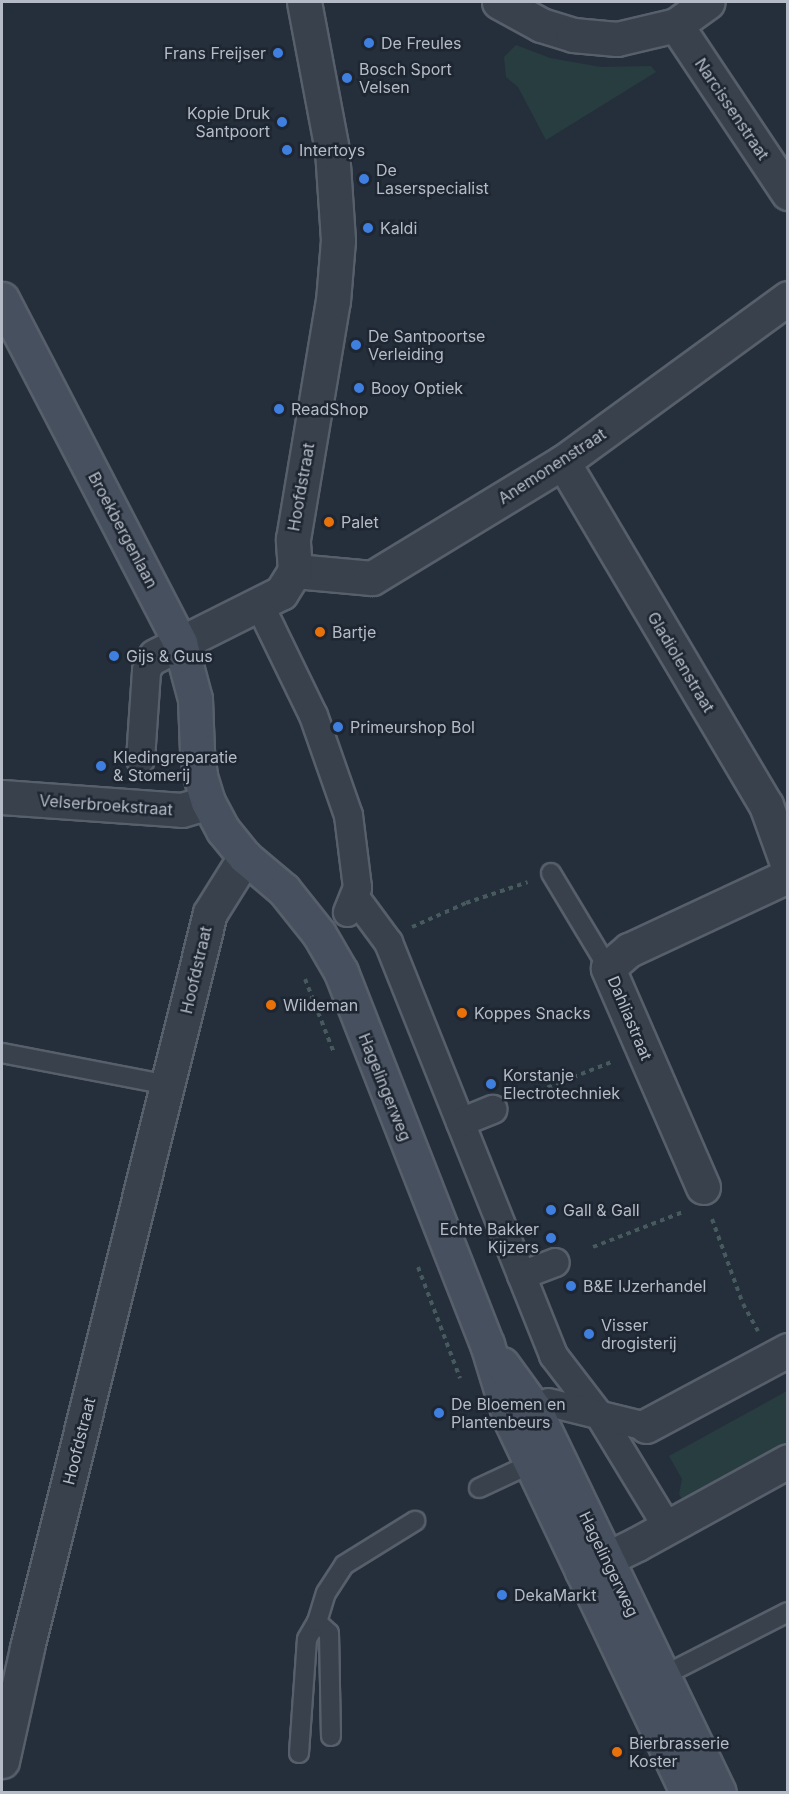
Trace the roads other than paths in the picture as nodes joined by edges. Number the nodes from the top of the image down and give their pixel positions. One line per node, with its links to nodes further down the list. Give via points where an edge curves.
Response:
1 (499, 2): 4 (street, via 541,25 573,35 617,39)
2 (708, 2): 4 (street)
3 (312, 3): 9 (street, Hoofdstraat, via 332,150 338,240 333,301 293,539)
4 (676, 25): 5 (street, Narcissenstraat)
5 (788, 193)
6 (788, 298): 8 (street, Anemonenstraat)
7 (2, 299): 11 (main road, Broekbergenlaan)
8 (563, 462): 9 (street, Anemonenstraat, via 372,578); 14 (street, Gladiolenstraat)
9 (295, 571): 10 (street, via 281,592)
10 (259, 604): 11 (street); 24 (street, via 313,715 348,814 357,887 350,906 385,938)
11 (168, 650): 12 (street, via 146,670); 15 (main road, via 195,699 200,776)
12 (140, 759)
13 (2, 797): 15 (street, Velserbroekstraat, via 182,810)
14 (777, 798): 17 (street, Gladiolenstraat)
15 (208, 802): 16 (main road, via 223,830)
16 (245, 856): 22 (street, Hoofdstraat, via 210,913); 32 (main road, Hagelingerweg, via 284,890 319,934 341,972 487,1344 534,1408)
17 (788, 866)
18 (551, 873): 20 (lane)
19 (788, 876): 20 (street, Dahliastraat, via 629,950)
20 (608, 968): 25 (street, Dahliastraat)
21 (2, 1053): 22 (lane)
22 (168, 1085): 40 (street, Hoofdstraat)
23 (493, 1109): 24 (street)
24 (460, 1122): 27 (street)
25 (705, 1195)
26 (555, 1262): 27 (street)
27 (521, 1275): 30 (street, via 553,1355)
28 (780, 1354): 31 (street)
29 (548, 1402): 30 (street)
30 (599, 1415): 31 (street); 36 (street)
31 (646, 1426)
32 (543, 1458): 34 (lane); 37 (main road, Hagelingerweg)
33 (788, 1461): 36 (street)
34 (478, 1488)
35 (415, 1521): 39 (lane, via 344,1565 326,1593)
36 (667, 1527): 37 (street)
37 (594, 1565): 41 (main road, Hagelingerweg); 45 (main road, Hagelingerweg)
38 (788, 1612): 41 (lane)
39 (318, 1622): 42 (lane, via 329,1633); 43 (lane, via 307,1638)
40 (14, 1646): 44 (street, Hoofdstraat)
41 (663, 1676): 46 (main road, Hagelingerweg)
42 (331, 1736)
43 (299, 1753)
44 (2, 1761)
45 (687, 1792)
46 (719, 1792)

